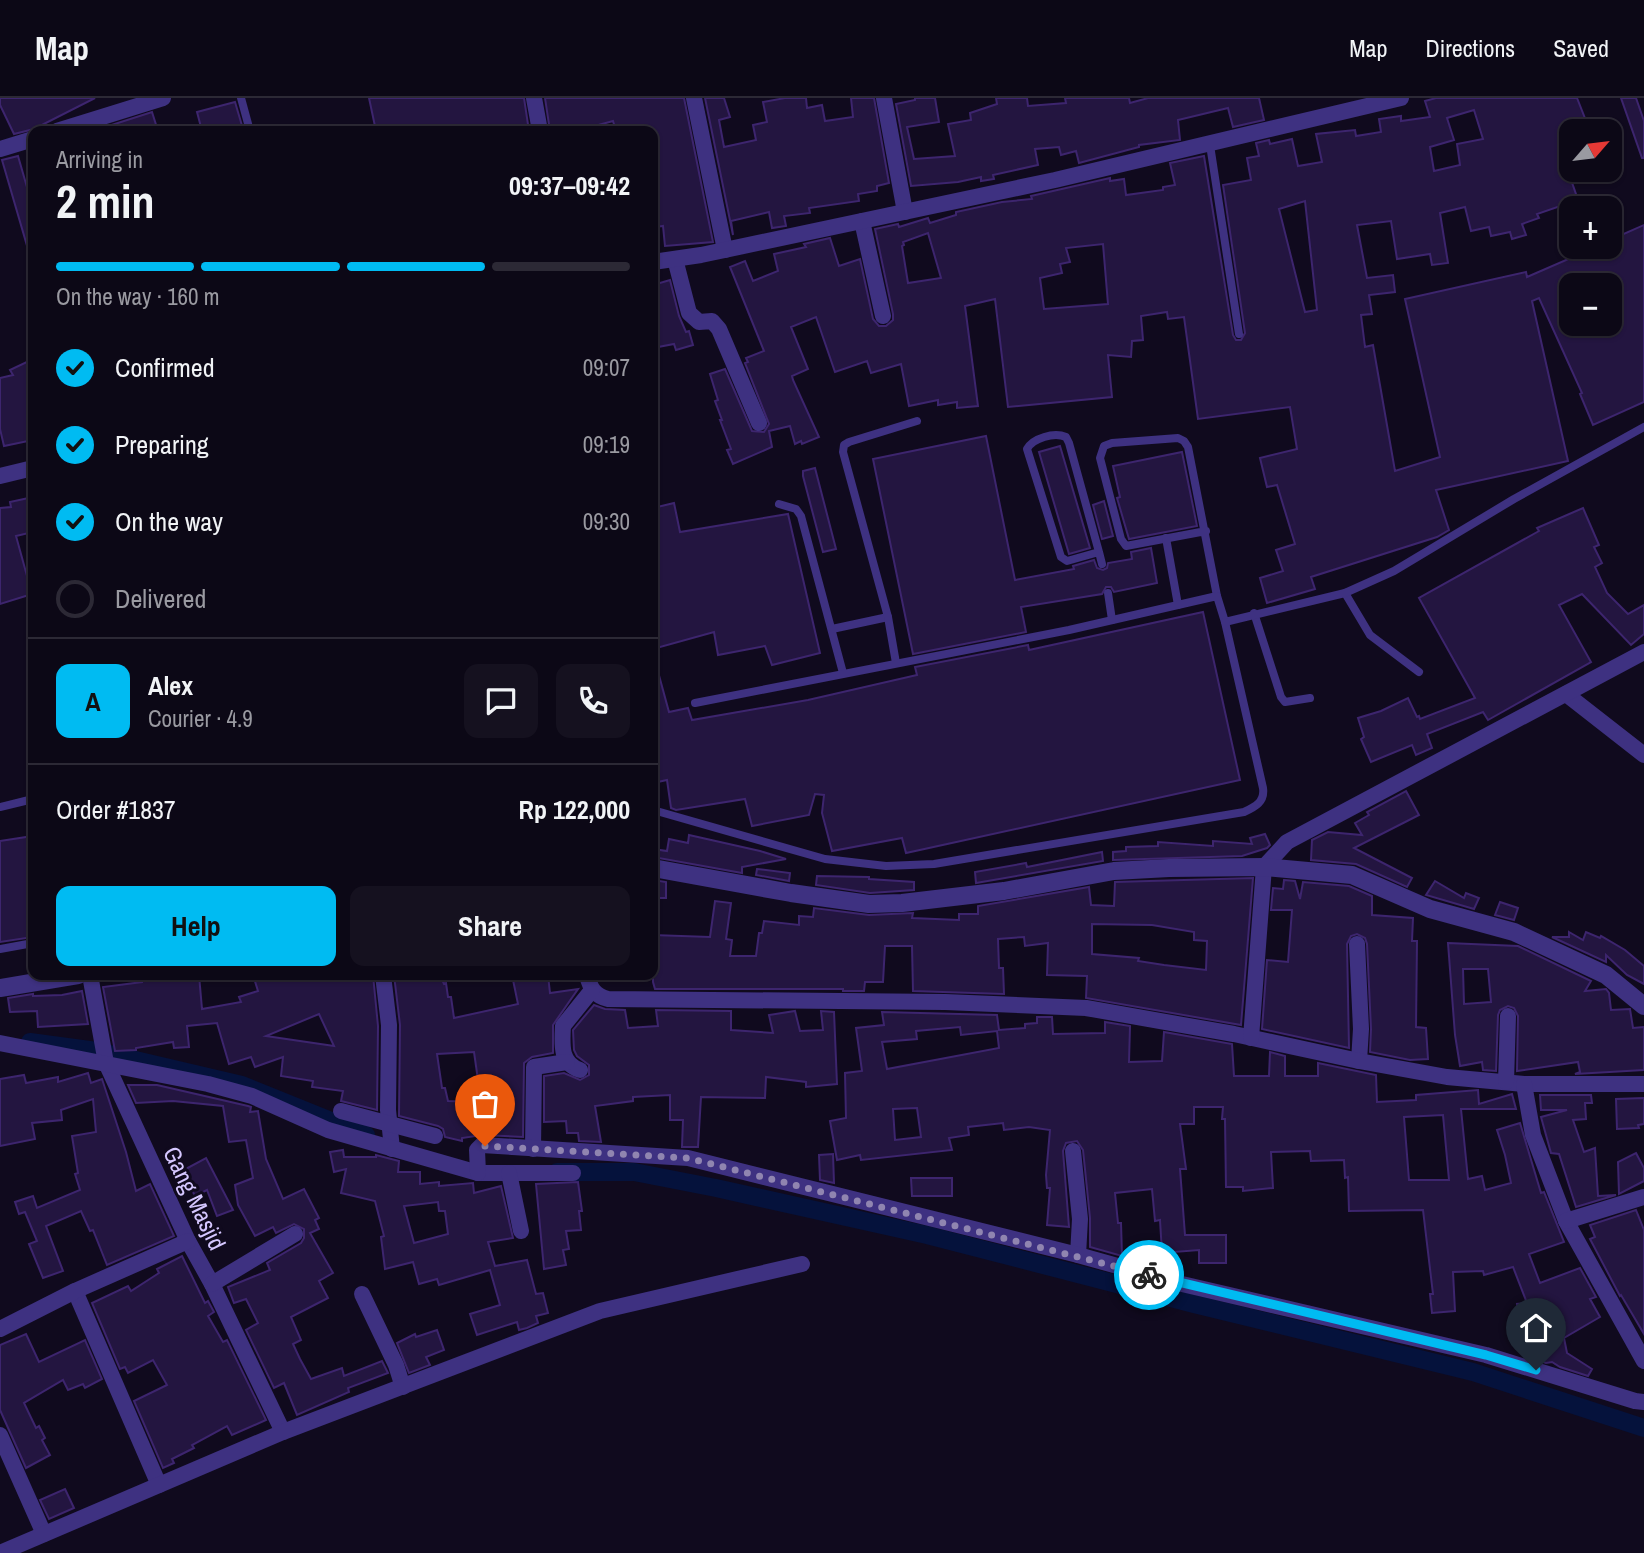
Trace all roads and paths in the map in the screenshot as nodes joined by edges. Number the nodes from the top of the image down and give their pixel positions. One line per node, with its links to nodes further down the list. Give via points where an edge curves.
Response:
1 (163, 98): 7 (street)
2 (241, 98): 8 (lane)
3 (534, 98): 9 (street)
4 (694, 98): 15 (street)
5 (884, 98): 13 (street)
6 (1401, 98): 11 (street)
7 (73, 126)
8 (249, 126)
9 (539, 126)
10 (28, 141): 12 (street)
11 (1209, 145): 13 (street); 19 (lane)
12 (0, 149)
13 (905, 212): 14 (street)
14 (862, 221): 15 (street); 18 (street)
15 (725, 250): 16 (street)
16 (675, 259): 17 (street); 21 (street, via 689,313 699,322 712,321 719,329)
17 (658, 261)
18 (883, 316)
19 (1239, 334)
20 (917, 421): 35 (lane, via 844,445)
21 (759, 423)
22 (1644, 427): 31 (lane, via 1394,572)
23 (28, 469): 24 (street)
24 (0, 476)
25 (779, 503): 38 (lane, via 801,516)
26 (1206, 531): 27 (lane); 27 (lane, via 1184,441 1104,446 1100,458 1123,543); 32 (lane)
27 (1167, 538): 33 (lane)
28 (1099, 552): 28 (lane, via 1068,561 1061,557 1027,449 1035,440 1066,438); 29 (lane)
29 (1102, 564)
30 (1108, 593): 36 (lane)
31 (1345, 593): 34 (lane); 41 (lane, via 1370,635)
32 (1217, 596): 33 (lane); 37 (lane)
33 (1178, 605): 36 (lane)
34 (1254, 613): 37 (lane); 44 (lane, via 1281,697 1290,703)
35 (888, 617): 38 (lane); 40 (lane)
36 (1112, 620): 40 (lane)
37 (1225, 622): 49 (lane, via 1264,789 1257,806 1244,812 934,864 886,866 825,859)
38 (832, 629): 42 (lane)
39 (1644, 652): 43 (street)
40 (896, 663): 42 (lane)
41 (1419, 671)
42 (843, 673): 45 (lane)
43 (1566, 694): 46 (street); 50 (street, via 1293,837)
44 (1310, 698)
45 (695, 703)
46 (1644, 755)
47 (28, 800): 48 (lane)
48 (0, 807)
49 (658, 811)
50 (1264, 867): 51 (street, via 1114,871 1004,891 869,904); 60 (street, via 1352,875 1430,909 1514,932 1606,975); 62 (street)
51 (658, 869)
52 (28, 944): 54 (lane)
53 (1357, 944): 65 (street)
54 (0, 949)
55 (48, 980): 59 (street)
56 (91, 980): 64 (street, Gang Masjid)
57 (384, 980): 70 (street)
58 (589, 982): 62 (street, via 600,997 608,999 1086,1008); 72 (street, via 563,1026 564,1053 573,1066 534,1067)
59 (0, 988)
60 (1644, 1006)
61 (1508, 1016): 66 (street)
62 (1251, 1038): 65 (street)
63 (0, 1044): 64 (street)
64 (105, 1061): 70 (street, via 252,1096 328,1130); 81 (street, Gang Masjid)
65 (1359, 1061): 66 (street)
66 (1506, 1082): 67 (street)
67 (1524, 1084): 68 (street); 78 (street, via 1533,1135)
68 (1644, 1084)
69 (341, 1111): 70 (street)
70 (391, 1133): 71 (street); 74 (street)
71 (435, 1136)
72 (533, 1149): 74 (street, via 482,1145 477,1150); 82 (street, via 688,1158)
73 (1073, 1151): 82 (street, via 1080,1219)
74 (477, 1171): 75 (street)
75 (509, 1173): 76 (street); 79 (street)
76 (573, 1173)
77 (1644, 1197): 78 (street)
78 (1566, 1221): 88 (street)
79 (521, 1231)
80 (295, 1234): 84 (street)
81 (188, 1241): 84 (street, Gang Masjid); 85 (street)
82 (1078, 1255): 90 (street, via 1486,1355)
83 (802, 1264): 89 (street, via 600,1311)
84 (212, 1284): 91 (street, Gang Masjid)
85 (75, 1291): 87 (street); 93 (street)
86 (362, 1294): 89 (street)
87 (0, 1329)
88 (1644, 1361)
89 (403, 1387): 91 (street)
90 (1644, 1402)
91 (283, 1432): 93 (street)
92 (0, 1436): 94 (street)
93 (159, 1485): 94 (street)
94 (44, 1534): 95 (street)
95 (0, 1553)

